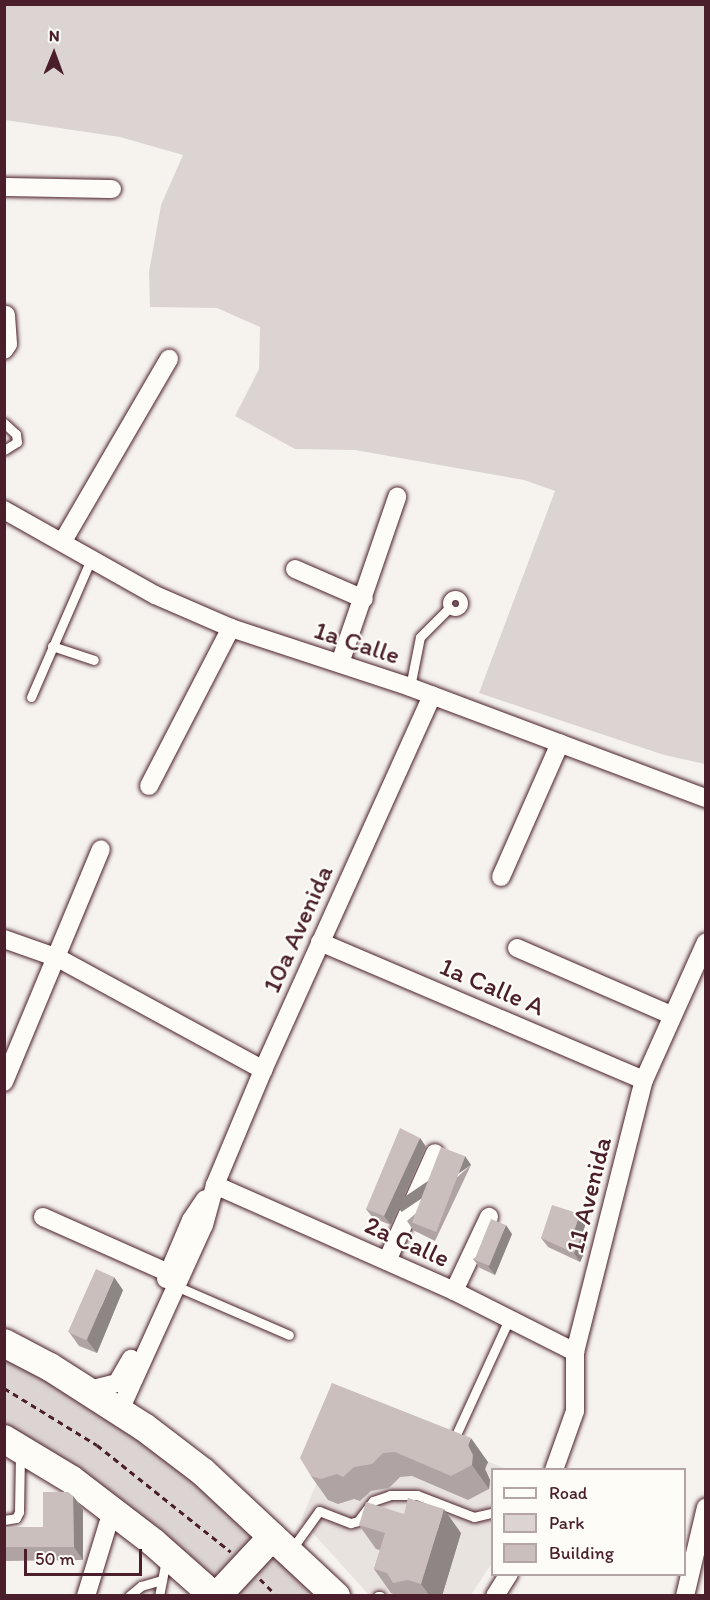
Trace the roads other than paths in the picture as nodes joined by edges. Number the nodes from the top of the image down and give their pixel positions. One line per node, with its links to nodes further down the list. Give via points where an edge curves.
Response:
1 (4, 188): 2 (street)
2 (112, 189)
3 (6, 315): 4 (street, via 8,344)
4 (4, 350)
5 (169, 359): 10 (street)
6 (4, 423): 7 (lane, via 16,434 17,442)
7 (4, 450)
8 (397, 497): 13 (street)
9 (4, 510): 10 (street, 1a Calle)
10 (63, 541): 11 (street, 1a Calle)
11 (91, 559): 15 (street, 1a Calle, via 155,595); 16 (lane)
12 (295, 569): 13 (street)
13 (364, 599): 18 (street)
14 (449, 608): 19 (lane, via 420,637)
15 (231, 628): 18 (street, 1a Calle); 23 (street)
16 (52, 646): 17 (lane); 21 (lane)
17 (94, 660)
18 (340, 663): 19 (street, 1a Calle)
19 (410, 687): 20 (street, 1a Calle)
20 (432, 695): 22 (street, 1a Calle); 29 (street, 10a Avenida)
21 (31, 697)
22 (560, 743): 24 (street, 1a Calle); 27 (street)
23 (149, 786)
24 (698, 795): 25 (street)
25 (705, 813)
26 (101, 849): 32 (street)
27 (501, 877)
28 (4, 939): 32 (street)
29 (320, 942): 34 (street, 10a Avenida); 35 (street, 1a Calle A)
30 (705, 942): 33 (street, 11 Avenida)
31 (518, 948): 33 (street)
32 (58, 958): 34 (street); 36 (street)
33 (671, 1015): 35 (street, 11 Avenida)
34 (263, 1070): 38 (street, 10a Avenida)
35 (644, 1080): 47 (street, 11 Avenida)
36 (4, 1082)
37 (435, 1153): 41 (street)
38 (214, 1185): 41 (street, 2a Calle); 42 (street, 10a Avenida, via 191,1220)
39 (43, 1217): 42 (street)
40 (489, 1217): 43 (street)
41 (387, 1261): 43 (street, 2a Calle)
42 (172, 1279): 45 (lane); 48 (street, 10a Avenida, via 124,1377 108,1387); 49 (street, 10a Avenida)
43 (454, 1291): 44 (street, 2a Calle)
44 (509, 1319): 47 (street, 2a Calle); 50 (lane)
45 (289, 1335)
46 (4, 1343): 48 (main road)
47 (575, 1352): 52 (street, 11 Avenida, via 575,1411)
48 (89, 1390): 49 (main road)
49 (120, 1410): 57 (main road, via 203,1472)
50 (455, 1437)
51 (12, 1443): 54 (main road); 56 (lane, via 19,1512 16,1518)
52 (555, 1468)
53 (705, 1507): 66 (street)
54 (112, 1511): 58 (main road); 60 (street)
55 (491, 1513): 57 (lane, via 474,1516 417,1495 390,1495 374,1501 358,1521 351,1523 319,1511)
56 (4, 1520)
57 (281, 1544): 63 (main road, via 245,1565); 64 (main road)
58 (165, 1568): 61 (lane); 62 (lane); 63 (main road)
59 (508, 1576): 65 (street)
60 (86, 1596)
61 (129, 1596)
62 (159, 1596)
63 (216, 1596)
64 (336, 1596)
65 (495, 1596)
66 (686, 1596)

